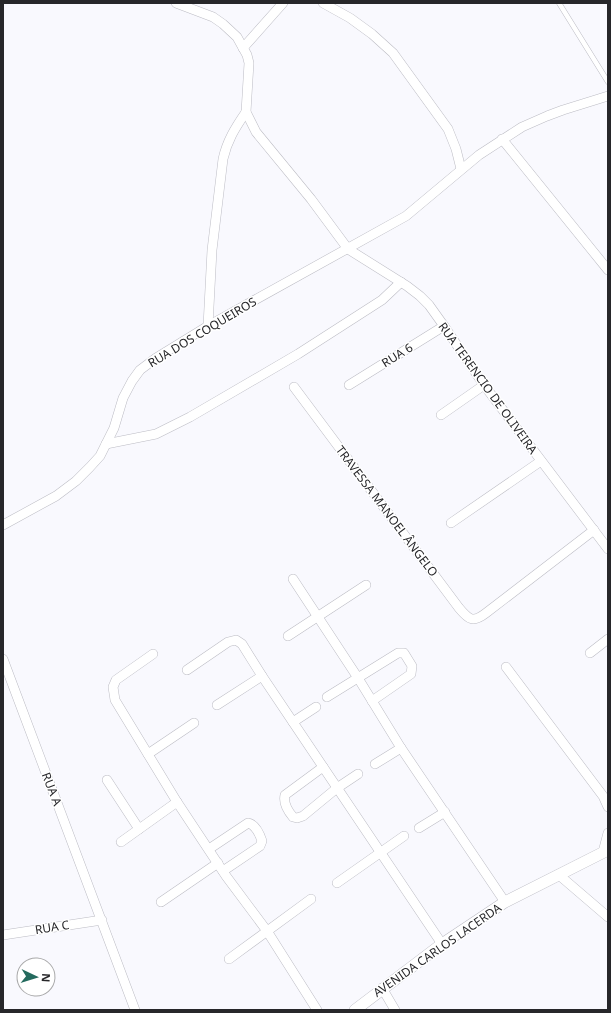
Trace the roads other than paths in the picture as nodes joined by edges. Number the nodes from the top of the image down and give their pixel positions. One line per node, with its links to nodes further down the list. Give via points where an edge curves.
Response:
1 (176, 3): 5 (street, via 213,17 237,37)
2 (283, 3): 5 (street)
3 (323, 3): 10 (street, via 366,30 393,53 448,129)
4 (559, 3): 6 (lane)
5 (243, 48): 8 (street, via 247,54 249,71)
6 (608, 82)
7 (608, 96): 9 (street, RUA DOS COQUEIROS, via 546,116)
8 (246, 112): 11 (street, via 256,132); 14 (street, via 233,130 223,159 212,250)
9 (502, 139): 10 (street, RUA DOS COQUEIROS); 12 (street)
10 (461, 169): 11 (street, RUA DOS COQUEIROS, via 406,216)
11 (348, 249): 13 (street, RUA TERENCIO DE OLIVEIRA); 14 (street, RUA DOS COQUEIROS)
12 (608, 270)
13 (401, 282): 15 (street, RUA TERENCIO DE OLIVEIRA, via 420,296); 20 (street, via 382,300 298,354 190,417 156,434)
14 (208, 326): 20 (street, RUA DOS COQUEIROS, via 140,370 123,398)
15 (444, 326): 16 (street, RUA 6); 17 (street, RUA TERENCIO DE OLIVEIRA)
16 (349, 385)
17 (484, 385): 19 (street); 21 (street, RUA TERENCIO DE OLIVEIRA)
18 (294, 387): 24 (street, TRAVESSA MANOEL ÂNGELO, via 469,619 478,618 486,613)
19 (441, 415)
20 (106, 444): 23 (street, RUA DOS COQUEIROS, via 100,456 76,481 56,496)
21 (541, 461): 22 (street); 24 (street, RUA TERENCIO DE OLIVEIRA)
22 (452, 523)
23 (3, 525)
24 (594, 530): 25 (street, RUA TERENCIO DE OLIVEIRA)
25 (608, 548)
26 (293, 579): 28 (street)
27 (366, 585): 28 (street)
28 (318, 616): 29 (street); 37 (street)
29 (288, 636)
30 (608, 639): 31 (street)
31 (590, 653)
32 (153, 654): 45 (street, via 116,680 113,687 115,700)
33 (3, 659): 69 (street, RUA A)
34 (506, 667): 52 (street, via 604,796)
35 (187, 670): 36 (street, via 234,640 242,644)
36 (262, 676): 40 (street); 42 (street)
37 (358, 678): 38 (street); 39 (street); 39 (street, via 398,653 405,654 412,666 411,674)
38 (327, 696)
39 (372, 701): 44 (street)
40 (217, 705)
41 (316, 707): 42 (street)
42 (293, 722): 47 (street)
43 (194, 723): 45 (street)
44 (401, 748): 46 (street); 53 (street)
45 (148, 754): 51 (street)
46 (375, 764)
47 (323, 767): 50 (street); 50 (street, via 286,795 284,800 291,815 298,818 303,816)
48 (358, 774): 50 (street)
49 (107, 780): 55 (street)
50 (337, 788): 61 (street)
51 (177, 802): 55 (street); 59 (street)
52 (608, 808)
53 (445, 812): 54 (street); 67 (street)
54 (419, 828)
55 (139, 829): 58 (street)
56 (608, 834): 60 (street)
57 (404, 836): 61 (street)
58 (122, 842)
59 (209, 849): 62 (street); 62 (street, via 248,823 252,824 262,841 260,846)
60 (605, 851): 63 (street, AVENIDA CARLOS LACERDA)
61 (381, 852): 64 (street); 72 (street)
62 (221, 867): 66 (street); 70 (street)
63 (559, 875): 67 (street, AVENIDA CARLOS LACERDA); 68 (street)
64 (337, 883)
65 (311, 899): 70 (street)
66 (161, 902)
67 (505, 902): 72 (street, AVENIDA CARLOS LACERDA)
68 (608, 917)
69 (102, 920): 71 (street, RUA C); 75 (street, RUA A)
70 (267, 931): 73 (street); 76 (street)
71 (3, 935)
72 (442, 944): 74 (street, AVENIDA CARLOS LACERDA)
73 (229, 959)
74 (382, 988): 77 (street, AVENIDA CARLOS LACERDA); 78 (street)
75 (136, 1010)
76 (317, 1010)
77 (355, 1010)
78 (395, 1010)

